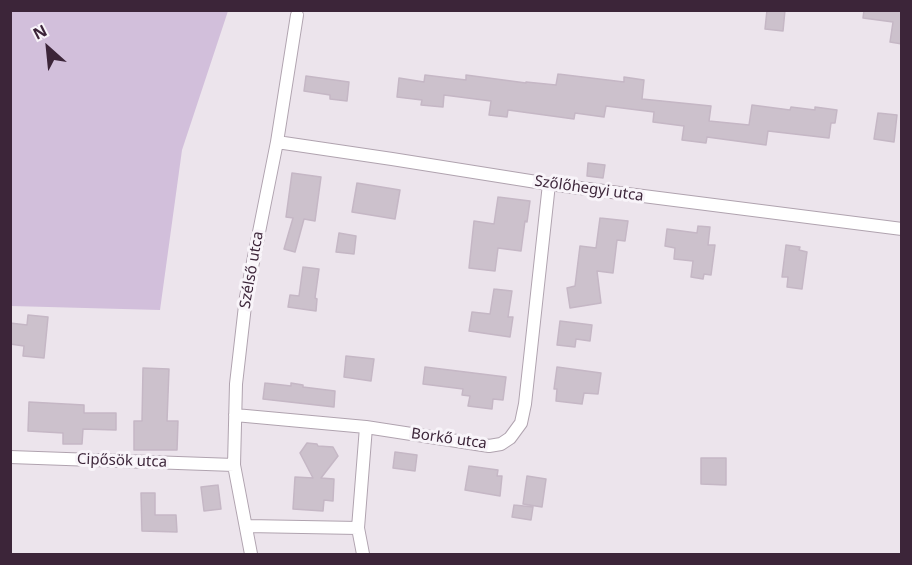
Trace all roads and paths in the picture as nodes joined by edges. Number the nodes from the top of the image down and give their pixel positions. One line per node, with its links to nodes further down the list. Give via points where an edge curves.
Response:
1 (297, 15): 2 (street, Szélső utca)
2 (277, 142): 3 (street, Szőlőhegyi utca); 5 (street, Szélső utca, via 246,297)
3 (549, 184): 4 (street, Szőlőhegyi utca); 6 (street, Borkő utca, via 525,405 521,423 510,438 489,446)
4 (902, 229)
5 (235, 415): 6 (street, Borkő utca); 8 (street, Szélső utca)
6 (366, 427): 10 (street)
7 (10, 457): 8 (street, Cipősök utca)
8 (234, 465): 9 (street, Szélső utca)
9 (247, 526): 10 (street); 11 (street, Szélső utca)
10 (358, 528): 12 (street)
11 (251, 555)
12 (363, 555)

